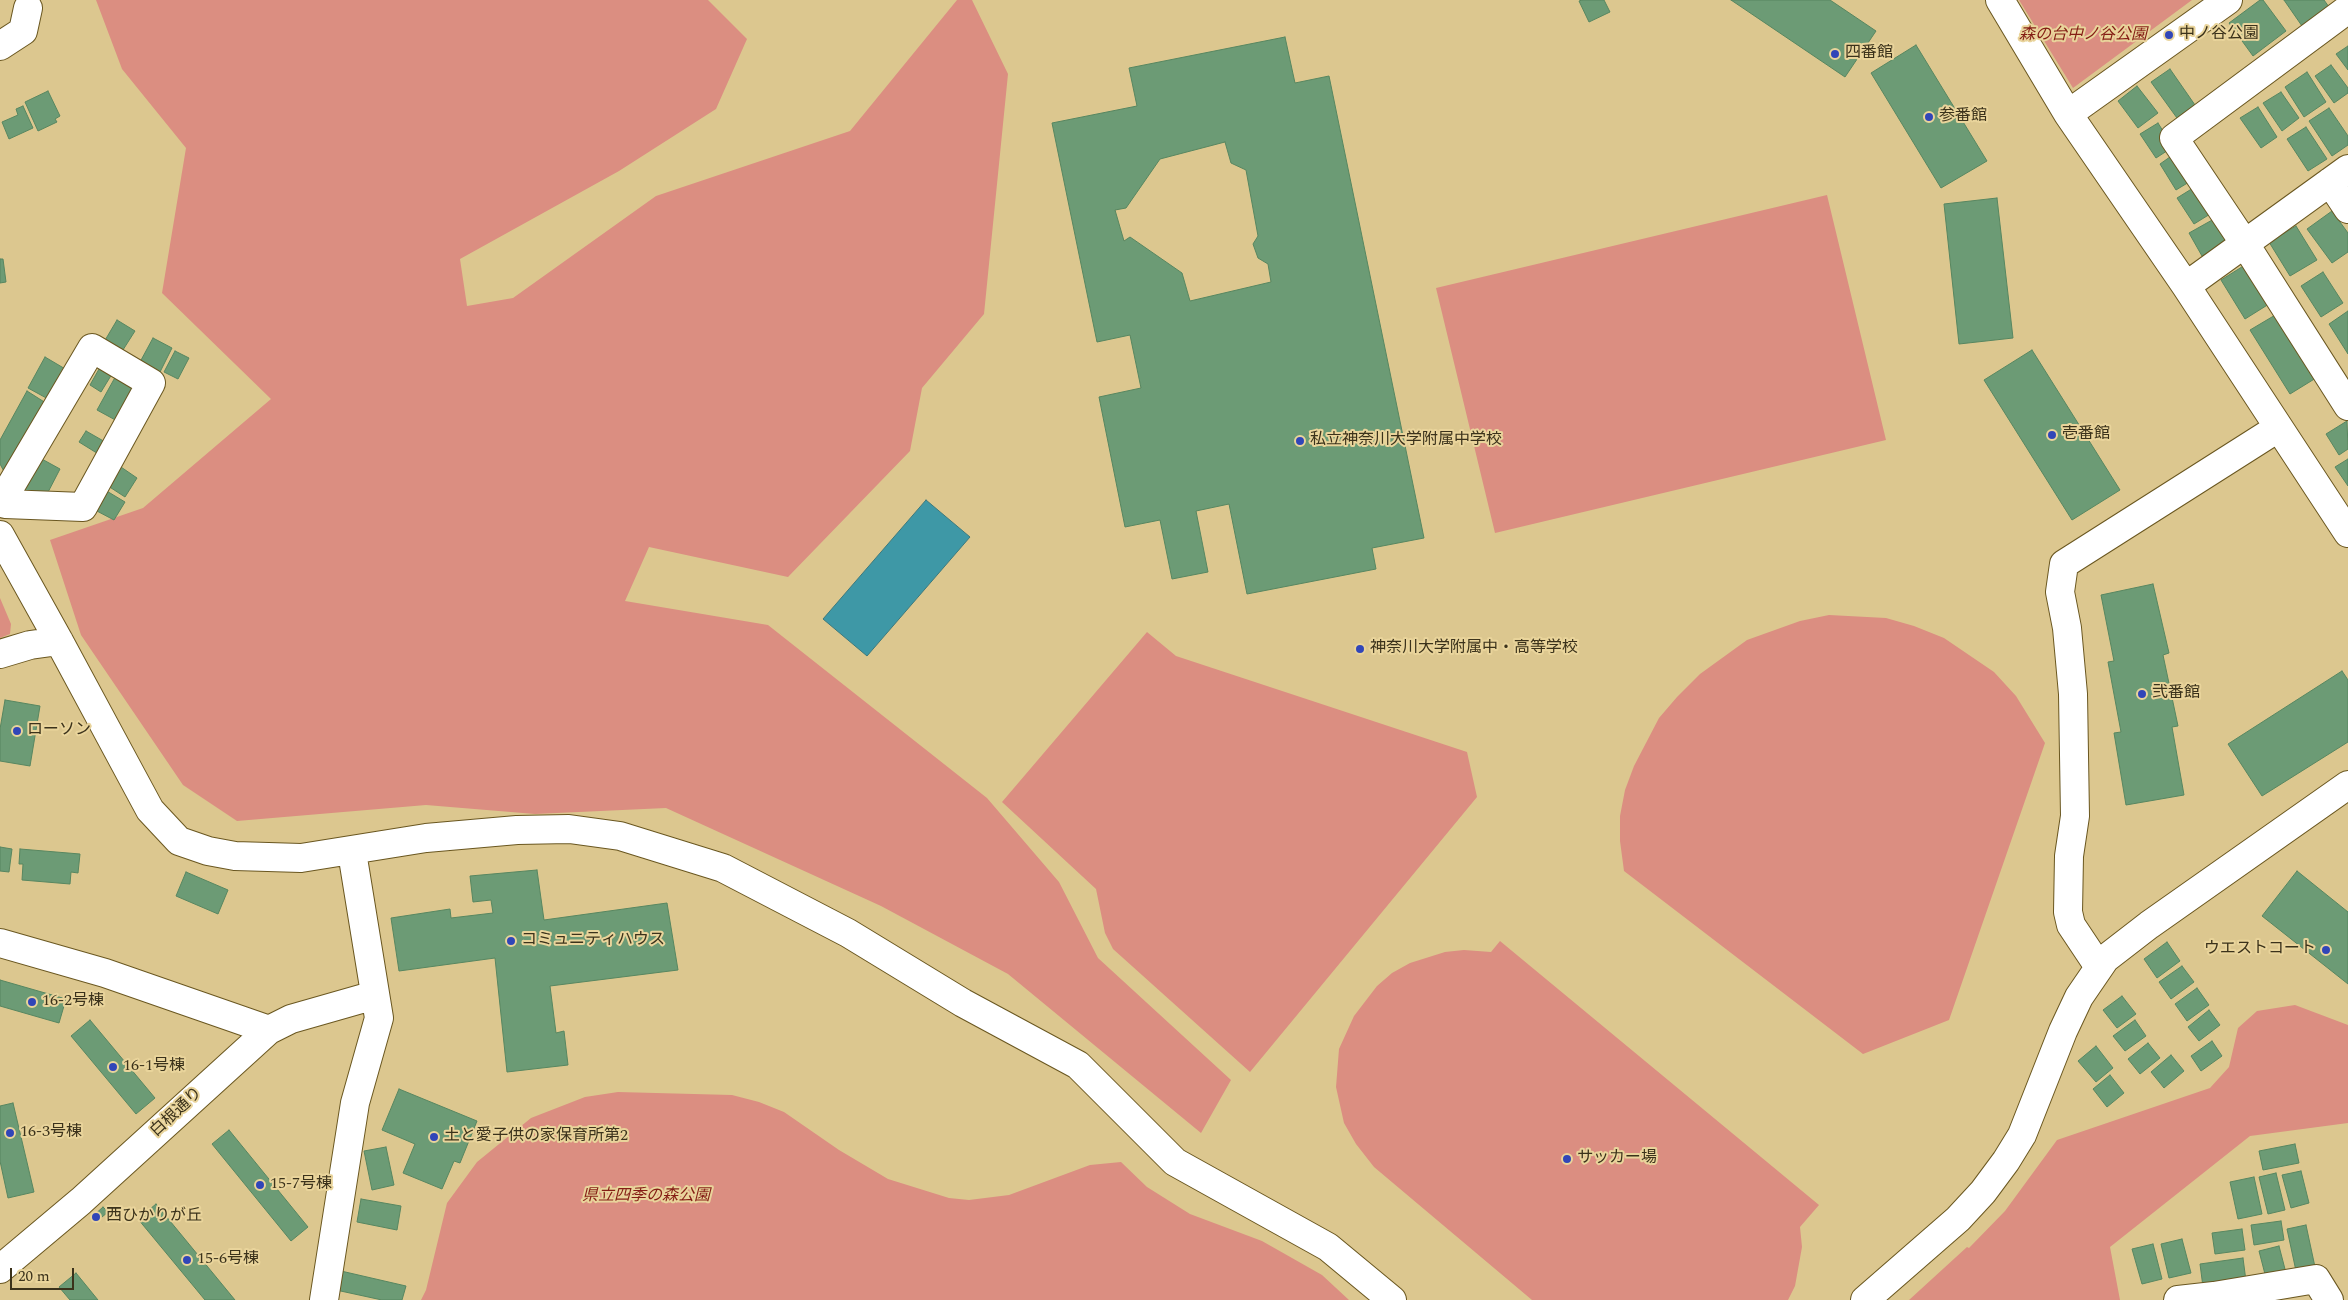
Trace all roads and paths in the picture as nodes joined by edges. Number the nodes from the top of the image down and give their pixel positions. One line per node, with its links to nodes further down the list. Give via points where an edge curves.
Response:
1 (2000, 0): 7 (street)
2 (2228, 0): 7 (street)
3 (32, 4): 5 (street); 6 (street, via 23,31)
4 (2348, 10): 10 (street, via 2174,138)
5 (0, 23)
6 (0, 46)
7 (2068, 114): 11 (street)
8 (2339, 175): 9 (street); 10 (street)
9 (2348, 209)
10 (2246, 244): 11 (street); 12 (street)
11 (2186, 286): 13 (street)
12 (2348, 406)
13 (2278, 428): 15 (street); 23 (street, via 2064,564 2060,592 2073,694 2075,816 2069,856 2068,912 2071,925)
14 (3, 498): 14 (street, via 83,507 151,383 92,348); 17 (street, via 26,552)
15 (2348, 533)
16 (0, 535): 17 (street)
17 (20, 572): 18 (street)
18 (59, 640): 19 (street); 21 (street, via 150,810 179,841 235,856 301,858)
19 (0, 654)
20 (2348, 785): 23 (street, via 2149,925)
21 (352, 852): 24 (street); 28 (street, via 426,838 569,829 620,836 723,868 848,934 963,1003 1078,1065 1175,1162 1328,1248)
22 (0, 943): 25 (street, via 104,973)
23 (2099, 967): 29 (street, via 2079,997 2022,1135 2006,1161 1958,1219)
24 (375, 995): 25 (street, 白根通り, via 291,1019); 27 (street, via 379,1018 355,1103)
25 (269, 1030): 26 (street, 白根通り)
26 (0, 1269)
27 (324, 1300)
28 (1392, 1300)
29 (1865, 1300)
30 (2178, 1300): 31 (street, via 2316,1279)
31 (2329, 1300)

